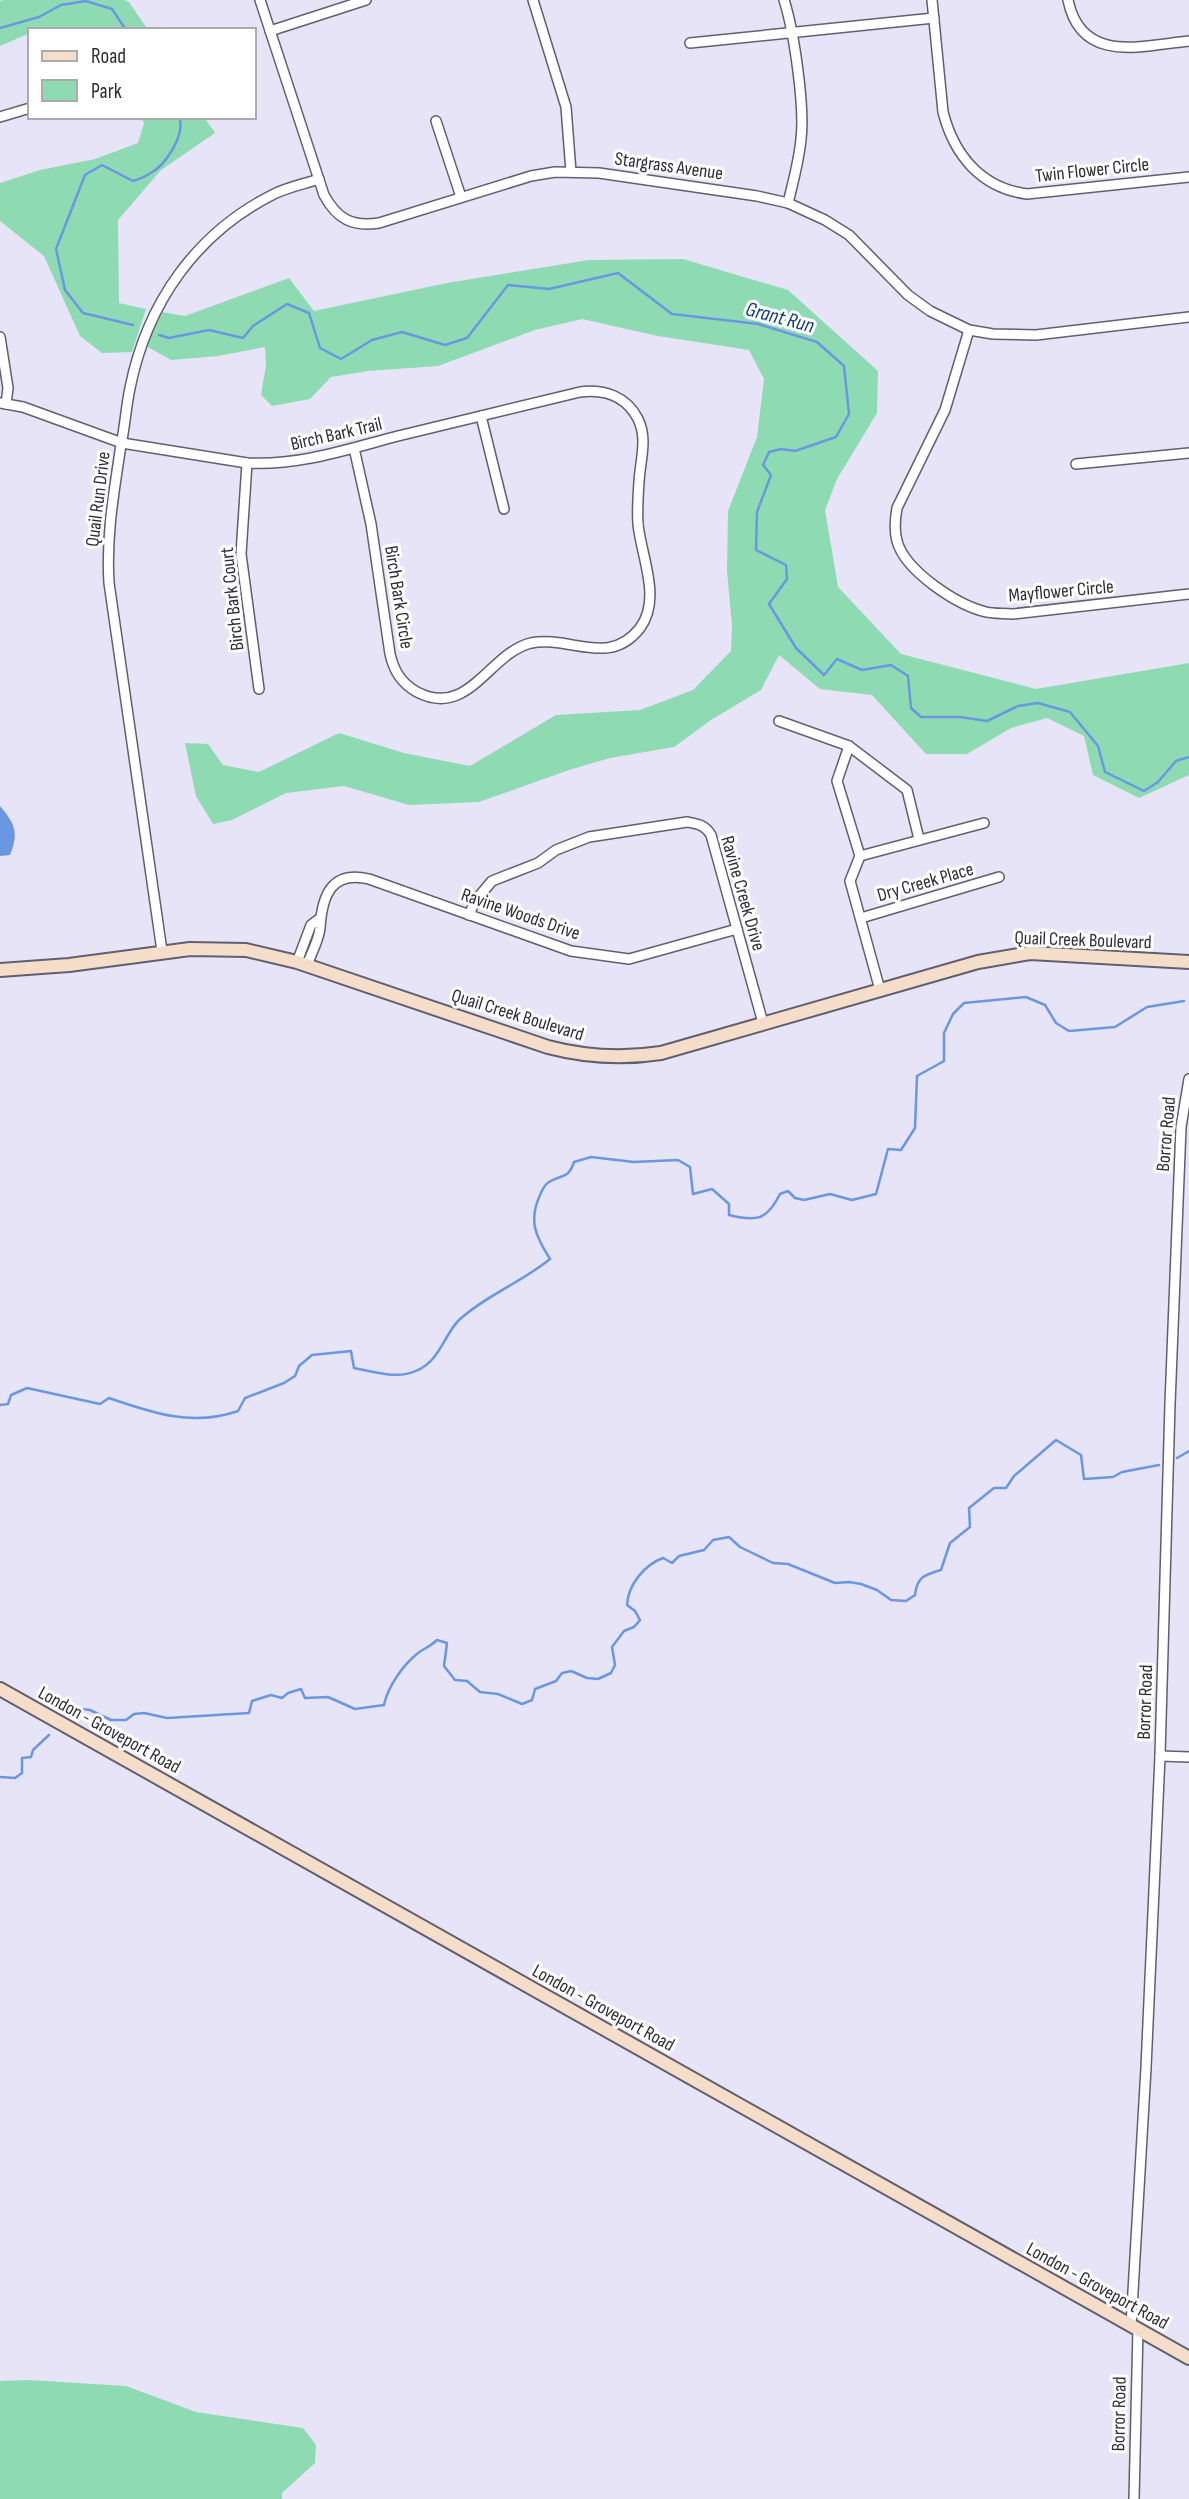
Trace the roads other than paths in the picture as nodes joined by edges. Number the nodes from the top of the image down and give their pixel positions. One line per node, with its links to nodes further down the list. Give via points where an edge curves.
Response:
1 (260, 0): 8 (street, Stargrass Avenue)
2 (366, 0): 8 (street)
3 (533, 0): 15 (street, via 566,107)
4 (784, 0): 9 (street)
5 (932, 0): 7 (street, Twin Flower Circle)
6 (1068, 0): 10 (street, via 1078,26 1098,43 1125,47)
7 (934, 18): 9 (street); 16 (street, Twin Flower Circle, via 947,128 960,155 978,174 1027,194)
8 (270, 31): 17 (street, Stargrass Avenue)
9 (792, 33): 11 (street); 19 (street, via 801,139)
10 (1189, 41)
11 (690, 43)
12 (28, 109): 13 (street)
13 (0, 117)
14 (436, 121): 18 (street)
15 (571, 172): 18 (street, Stargrass Avenue, via 531,176); 19 (street, Stargrass Avenue, via 676,183)
16 (1189, 177)
17 (319, 179): 18 (street, Stargrass Avenue, via 336,214 356,224 379,223); 25 (street, Quail Run Drive, via 276,193 245,210 180,270 154,315 137,360)
18 (461, 197)
19 (788, 203): 21 (street, Stargrass Avenue, via 849,235 908,295)
20 (1189, 317): 21 (street, Stargrass Avenue, via 1036,335)
21 (969, 330): 32 (street, Mayflower Circle, via 945,410 897,508 897,542 909,562 955,598 988,612 1013,614)
22 (0, 337): 23 (street, via 8,388)
23 (3, 403): 25 (street, Birch Bark Trail)
24 (481, 416): 26 (street, Birch Bark Trail); 27 (street, Birch Bark Trail, via 580,392 606,392 629,406 637,417); 31 (street)
25 (122, 443): 29 (street, Birch Bark Trail); 43 (street, Quail Run Drive, via 109,518 109,583)
26 (354, 448): 27 (street, Birch Bark Circle, via 393,668 412,689 438,697 464,692 515,649 529,644 561,641 582,648 610,648 634,635 648,612 650,597 638,525); 29 (street, Birch Bark Trail, via 291,462)
27 (643, 451)
28 (1189, 453): 30 (street)
29 (247, 463): 33 (street, Birch Bark Court, via 242,554)
30 (1076, 464)
31 (504, 509)
32 (1189, 594)
33 (259, 689)
34 (779, 721): 35 (street)
35 (849, 746): 37 (street, via 907,790); 38 (street, via 837,781)
36 (984, 822): 37 (street)
37 (919, 839): 38 (street)
38 (860, 856): 41 (street, via 850,881)
39 (999, 877): 41 (street, Dry Creek Place)
40 (469, 915): 42 (street, Ravine Woods Drive, via 571,951 615,959); 42 (street, Ravine Creek Drive, via 492,881 538,863 556,850 590,837 687,822 707,828 711,835); 45 (street, Ravine Woods Drive, via 356,876 346,877 333,885 319,919 320,929)
41 (861, 918): 47 (street)
42 (737, 929): 48 (street, Ravine Creek Drive)
43 (162, 951): 45 (main road, Quail Creek Boulevard, via 225,948); 46 (main road, Quail Creek Boulevard)
44 (1189, 962): 47 (main road, Quail Creek Boulevard, via 1013,954)
45 (302, 963): 48 (main road, Quail Creek Boulevard, via 579,1055 651,1054)
46 (0, 970)
47 (880, 989): 48 (main road, Quail Creek Boulevard)
48 (763, 1023)
49 (1189, 1079): 51 (street, Borror Road, via 1178,1177)
50 (0, 1689): 53 (main road, London - Groveport Road)
51 (1160, 1756): 52 (street); 53 (street, Borror Road)
52 (1189, 1757)
53 (1134, 2328): 54 (main road, London - Groveport Road); 55 (street, Borror Road)
54 (1189, 2358)
55 (1134, 2499)

